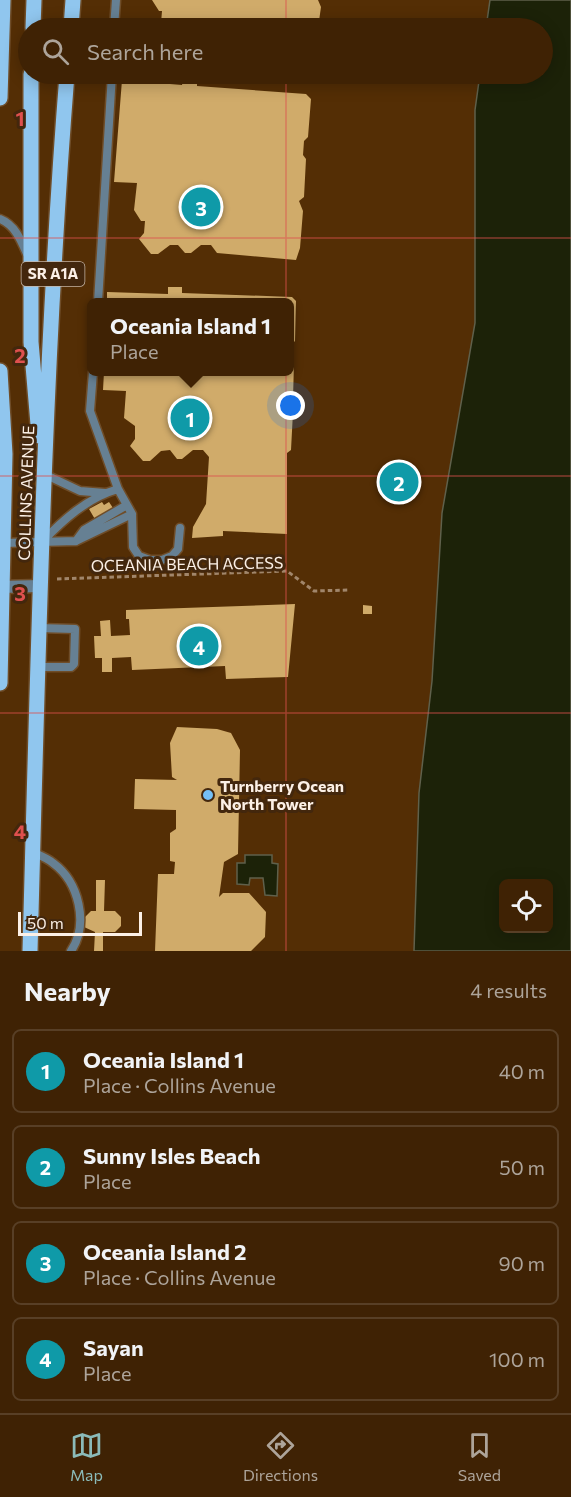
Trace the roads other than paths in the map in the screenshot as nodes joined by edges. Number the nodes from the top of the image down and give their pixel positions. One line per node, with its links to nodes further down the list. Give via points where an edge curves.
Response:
1 (3, 0): 11 (main road)
2 (34, 0): 5 (main road)
3 (73, 0): 6 (main road)
4 (116, 0): 7 (lane)
5 (33, 18)
6 (72, 18)
7 (115, 18)
8 (32, 84): 13 (main road)
9 (66, 84): 17 (main road, COLLINS AVENUE / SR A1A)
10 (111, 84): 14 (lane)
11 (0, 98)
12 (0, 219): 13 (lane, via 18,234)
13 (30, 260): 17 (main road, via 32,379)
14 (98, 298)
15 (0, 370): 25 (main road, COLLINS AVENUE, via 5,454)
16 (93, 376): 18 (lane, via 90,411)
17 (44, 474): 19 (lane, via 80,491); 24 (main road, COLLINS AVENUE / SR A1A)
18 (118, 489): 19 (lane); 20 (lane)
19 (105, 493): 24 (lane, via 64,518)
20 (127, 505): 21 (lane); 23 (lane, via 84,530)
21 (132, 514): 22 (lane, via 133,547 139,556 150,560 172,556 180,542); 23 (lane)
22 (180, 528)
23 (76, 541): 24 (lane)
24 (41, 542): 25 (lane); 26 (main road, COLLINS AVENUE / SR A1A)
25 (3, 543): 27 (main road, COLLINS AVENUE)
26 (40, 586): 27 (street); 28 (main road, COLLINS AVENUE / SR A1A)
27 (1, 587): 30 (main road, COLLINS AVENUE)
28 (38, 628): 29 (main road, COLLINS AVENUE / SR A1A); 29 (lane, via 75,629 71,667)
29 (37, 667): 31 (main road, COLLINS AVENUE / SR A1A)
30 (0, 683)
31 (33, 852): 32 (main road, COLLINS AVENUE / SR A1A); 33 (lane, via 52,862 74,892 81,919 79,937)
32 (30, 951)
33 (71, 951)

